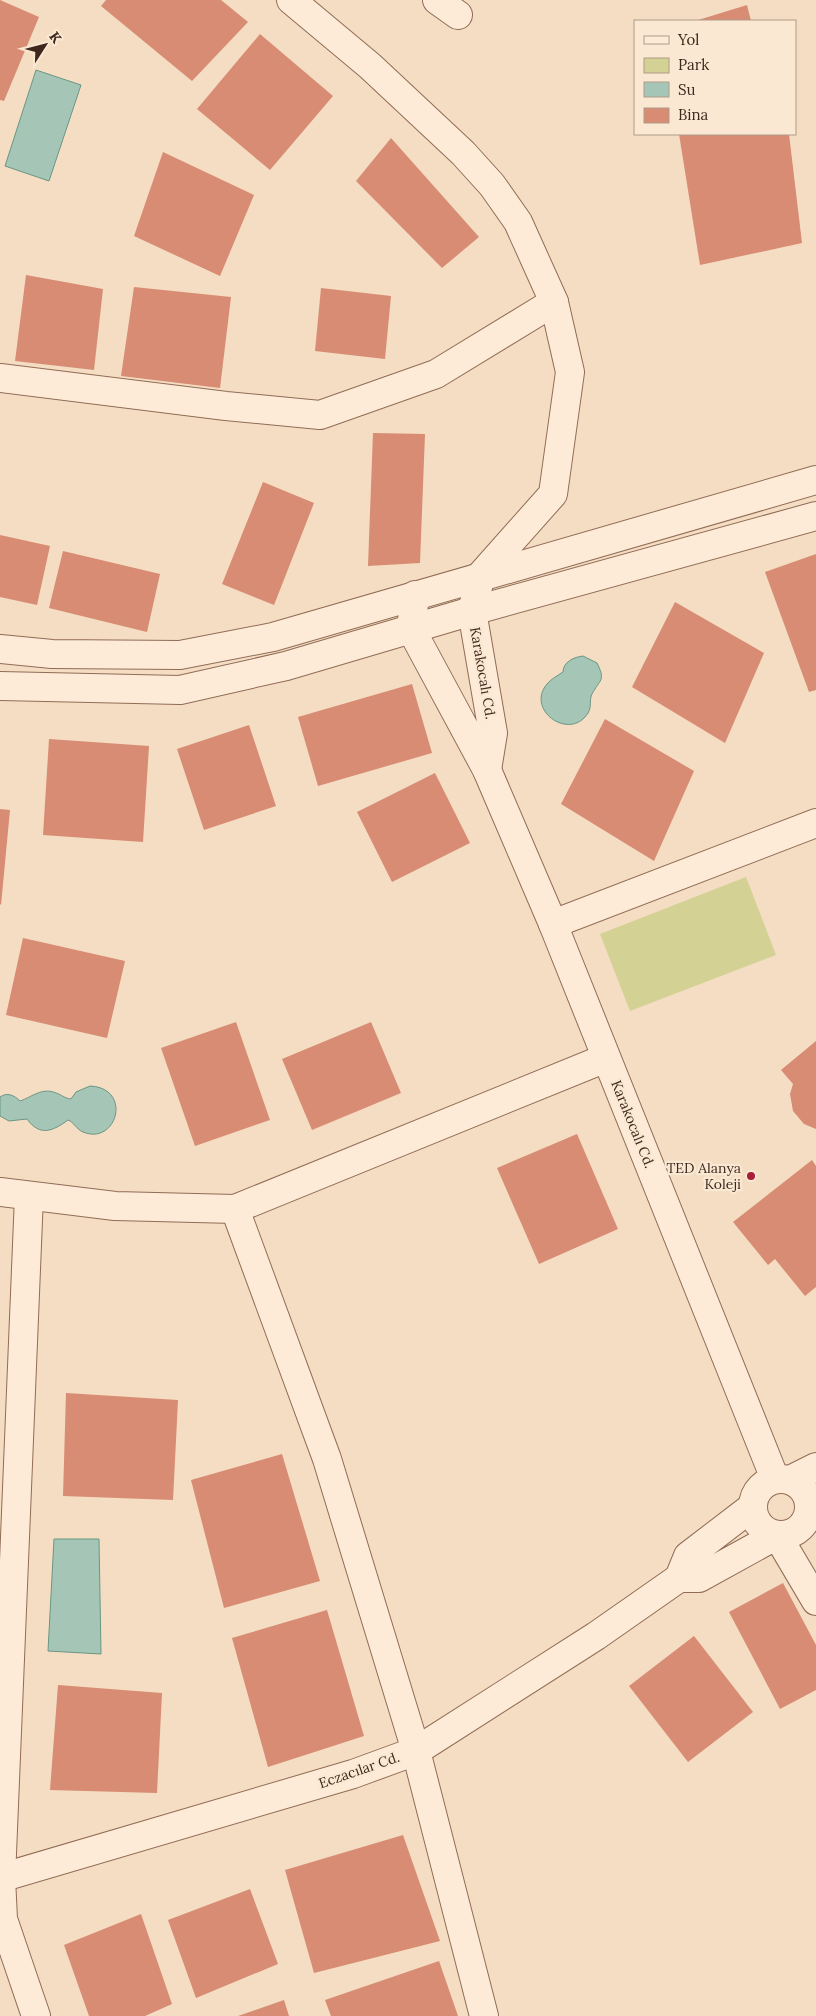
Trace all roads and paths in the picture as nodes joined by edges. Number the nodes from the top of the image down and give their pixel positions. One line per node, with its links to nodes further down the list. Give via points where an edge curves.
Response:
1 (295, 1): 2 (street, via 463,152 492,185 518,222)
2 (554, 302): 3 (street, via 436,374 320,415); 6 (street, via 570,372 553,494)
3 (0, 378)
4 (816, 480): 6 (street)
5 (816, 516): 8 (street)
6 (480, 575): 7 (street); 8 (street, Karakocalı Cd.)
7 (415, 595): 9 (street); 10 (street, via 273,637 180,655 52,654)
8 (472, 611): 9 (street); 12 (street, Karakocalı Cd., via 493,732)
9 (411, 629): 11 (street, via 286,666 180,690); 12 (street, Karakocalı Cd.)
10 (0, 649)
11 (0, 686)
12 (487, 770): 14 (street, Karakocalı Cd.)
13 (816, 823): 14 (street)
14 (553, 924): 15 (street, Karakocalı Cd.)
15 (606, 1058): 18 (street); 20 (street, Karakocalı Cd.)
16 (0, 1192): 17 (street)
17 (29, 1196): 18 (street, via 115,1206); 27 (street)
18 (235, 1210): 26 (street, via 327,1459)
19 (816, 1467): 20 (street)
20 (782, 1479): 21 (street, via 768,1481 756,1492); 22 (street, via 798,1484 808,1498)
21 (752, 1507): 23 (street, via 757,1522); 24 (street, via 688,1556)
22 (813, 1520): 23 (street, via 796,1531)
23 (777, 1535): 24 (street, via 699,1578); 25 (street)
24 (679, 1578): 26 (street, Eczacılar Cd., via 596,1636)
25 (816, 1601)
26 (416, 1751): 27 (street, Eczacılar Cd., via 353,1774); 29 (street)
27 (0, 1878): 28 (street, via 3,1919)
28 (36, 2016)
29 (484, 2016)

